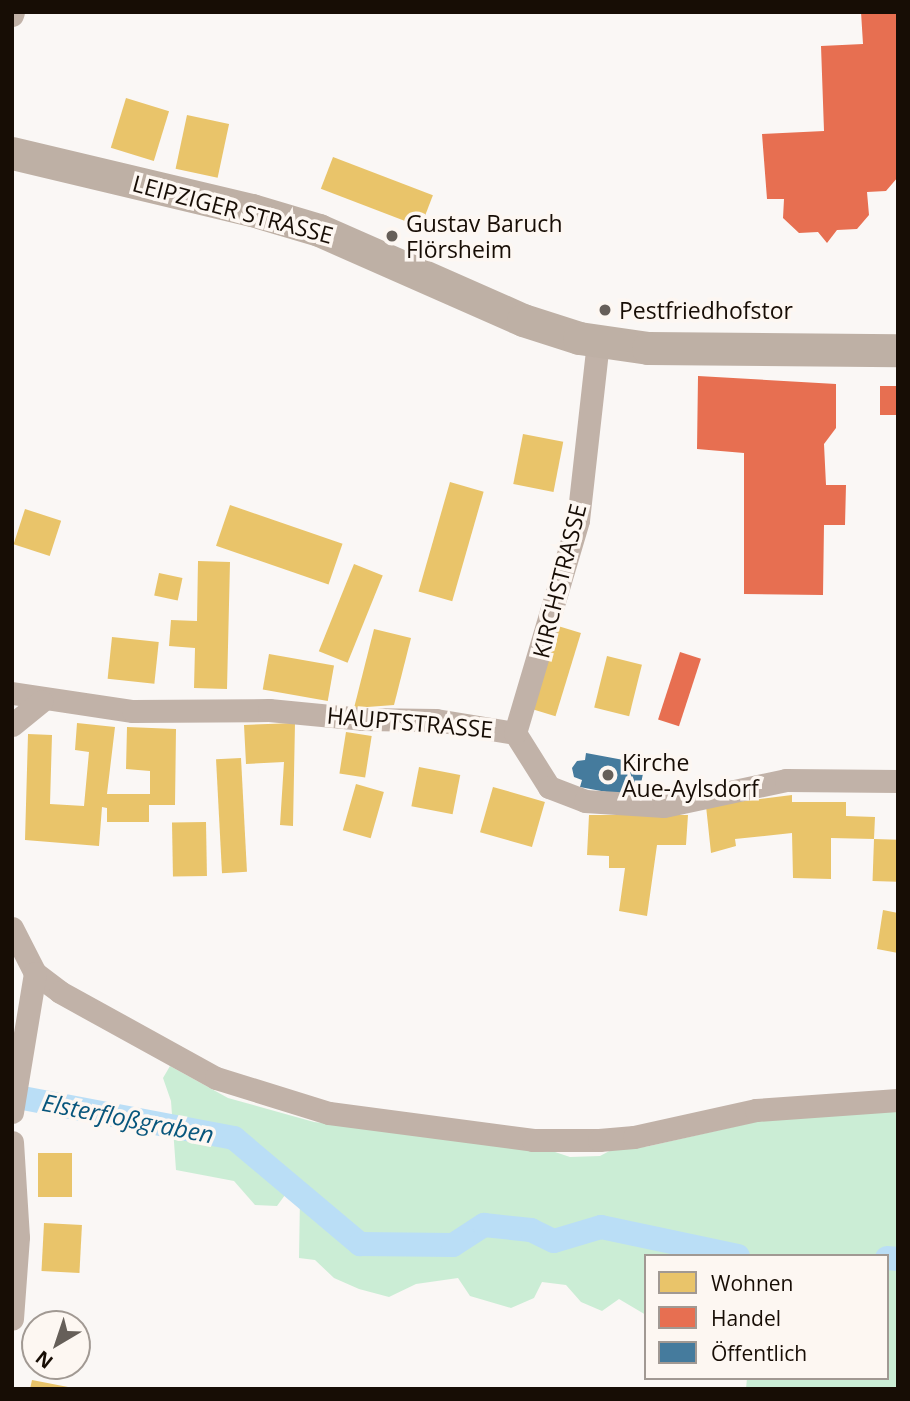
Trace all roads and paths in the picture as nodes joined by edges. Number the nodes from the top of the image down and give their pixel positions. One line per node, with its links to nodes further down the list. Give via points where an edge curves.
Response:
1 (12, 153): 2 (street, LEIPZIGER STRASSE, via 296,223 523,320)
2 (598, 342): 3 (street, LEIPZIGER STRASSE, via 711,350); 7 (street, KIRCHSTRASSE, via 578,520)
3 (898, 350)
4 (12, 693): 5 (street, HAUPTSTRASSE)
5 (42, 701): 6 (street); 7 (street, HAUPTSTRASSE, via 146,712 269,710 354,719 436,720)
6 (12, 725)
7 (515, 733): 8 (street, HAUPTSTRASSE, via 549,788 585,801 664,806 776,782)
8 (898, 781)
9 (12, 928): 10 (street)
10 (34, 973): 11 (street, via 216,1078 301,1107 367,1120 533,1140 599,1140 634,1137 756,1110); 12 (street)
11 (898, 1100)
12 (12, 1112)
13 (12, 1142): 14 (street, via 18,1237)
14 (12, 1319)

